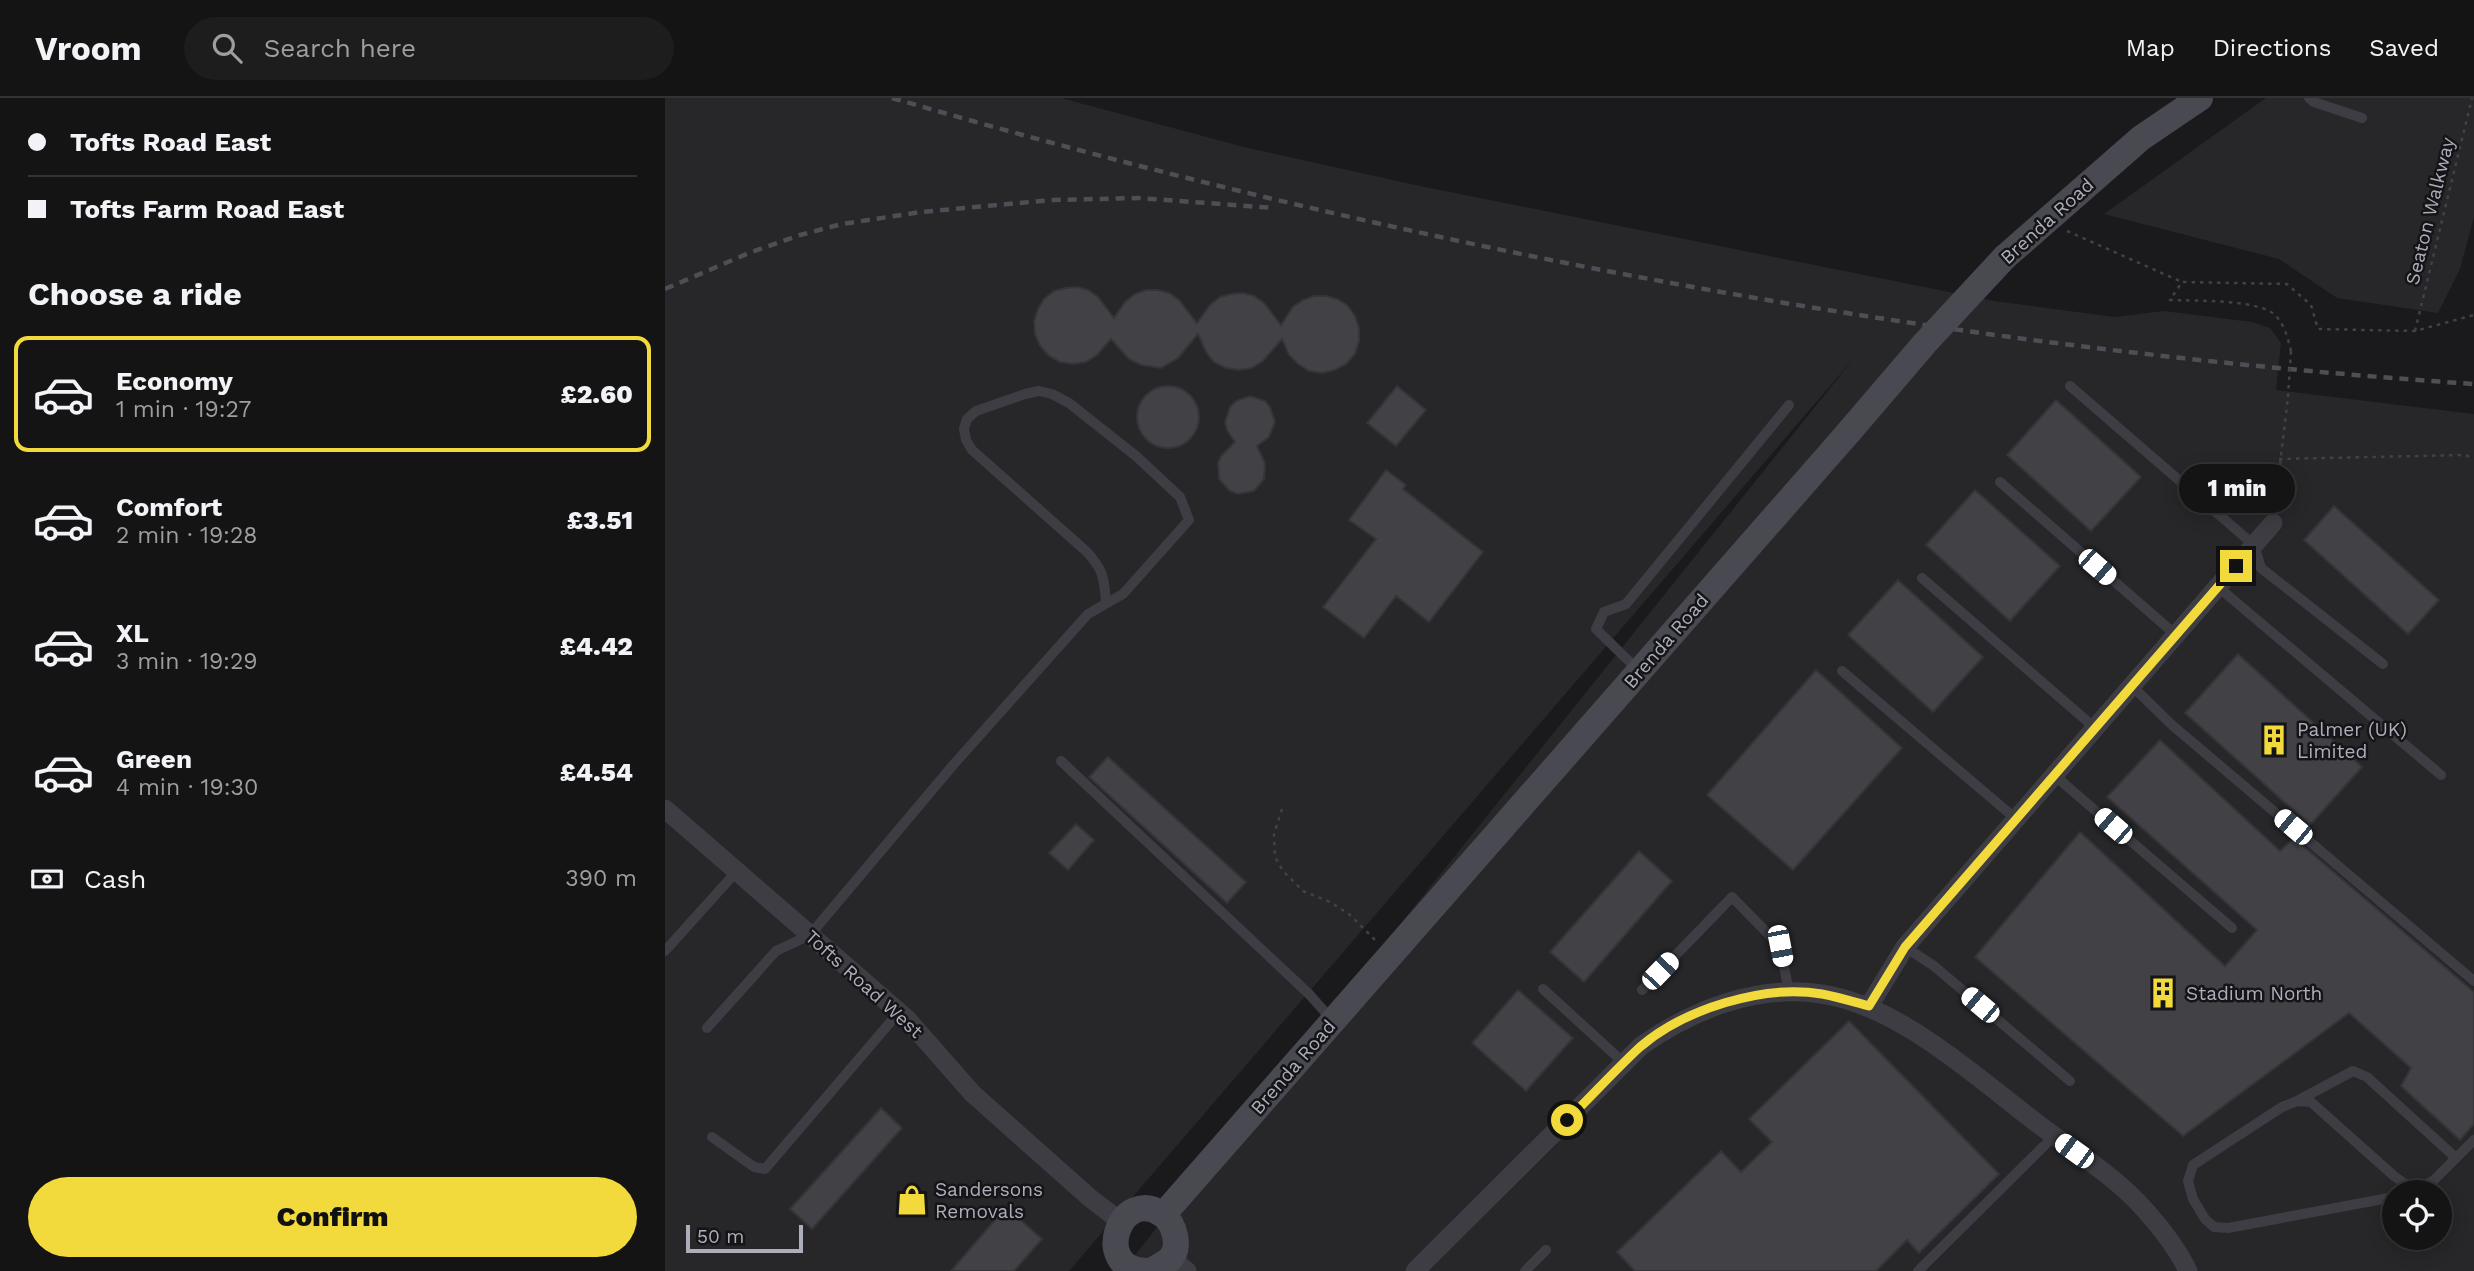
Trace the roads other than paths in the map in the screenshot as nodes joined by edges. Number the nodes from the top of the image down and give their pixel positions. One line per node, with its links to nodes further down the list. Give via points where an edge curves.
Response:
1 (2200, 98): 14 (main road, Brenda Road, bridge, via 2141,138 2005,257)
2 (2309, 98): 3 (lane)
3 (2362, 118)
4 (2070, 386): 8 (lane)
5 (1789, 405): 14 (lane, via 1626,604 1604,612 1596,629)
6 (2000, 482): 12 (lane)
7 (2273, 523): 8 (street)
8 (2254, 545): 10 (street); 13 (lane, via 2261,568)
9 (1922, 578): 17 (lane)
10 (2218, 587): 12 (street); 20 (lane)
11 (1105, 603): 11 (lane, via 1123,593 1189,520 1180,497 1136,456 1052,394 1025,394 976,411 964,429 972,450 1087,552 1104,577); 25 (lane, via 1088,614 954,764)
12 (2176, 635): 16 (street)
13 (2383, 664)
14 (1640, 671): 34 (main road, Brenda Road)
15 (1842, 671): 22 (lane)
16 (2132, 686): 17 (street); 28 (lane, via 2182,734)
17 (2095, 728): 19 (street)
18 (1061, 761): 34 (lane)
19 (2054, 775): 22 (street); 24 (lane)
20 (2441, 775)
21 (665, 808): 23 (street, Tofts Road West)
22 (2016, 819): 26 (street)
23 (737, 871): 25 (street, Tofts Road West); 27 (lane)
24 (2232, 928)
25 (810, 935): 33 (street, Tofts Road West); 35 (lane, via 776,951)
26 (1905, 947): 32 (street); 37 (lane, via 1934,966)
27 (665, 951)
28 (2474, 981)
29 (1543, 989): 36 (lane)
30 (1642, 990): 31 (lane, via 1732,897 1780,946)
31 (1789, 992): 32 (street, via 1821,994); 36 (street, via 1699,1011 1668,1027)
32 (1869, 1006): 39 (street, via 1941,1051)
33 (899, 1012): 40 (lane, via 765,1169 754,1167); 47 (street, Tofts Road West, via 973,1094)
34 (1334, 1021): 46 (main road, Brenda Road)
35 (707, 1028)
36 (1624, 1063): 51 (street)
37 (2070, 1081)
38 (2297, 1101): 42 (lane, via 2353,1072 2360,1074); 43 (lane, via 2311,1102); 45 (lane, via 2193,1165 2187,1181 2205,1219 2214,1227 2228,1228)
39 (2054, 1136): 53 (lane); 54 (street, via 2145,1209)
40 (712, 1137)
41 (2474, 1140): 42 (lane)
42 (2456, 1158): 44 (lane)
43 (2399, 1180)
44 (2434, 1180)
45 (2382, 1199)
46 (1163, 1215): 47 (main road, via 1147,1209 1133,1211); 49 (main road, via 1175,1236)
47 (1120, 1221): 50 (main road, via 1114,1236 1117,1253)
48 (1546, 1250): 52 (lane)
49 (1170, 1267)
50 (1129, 1269)
51 (1415, 1271)
52 (1525, 1271)
53 (1918, 1271)
54 (2188, 1271)

